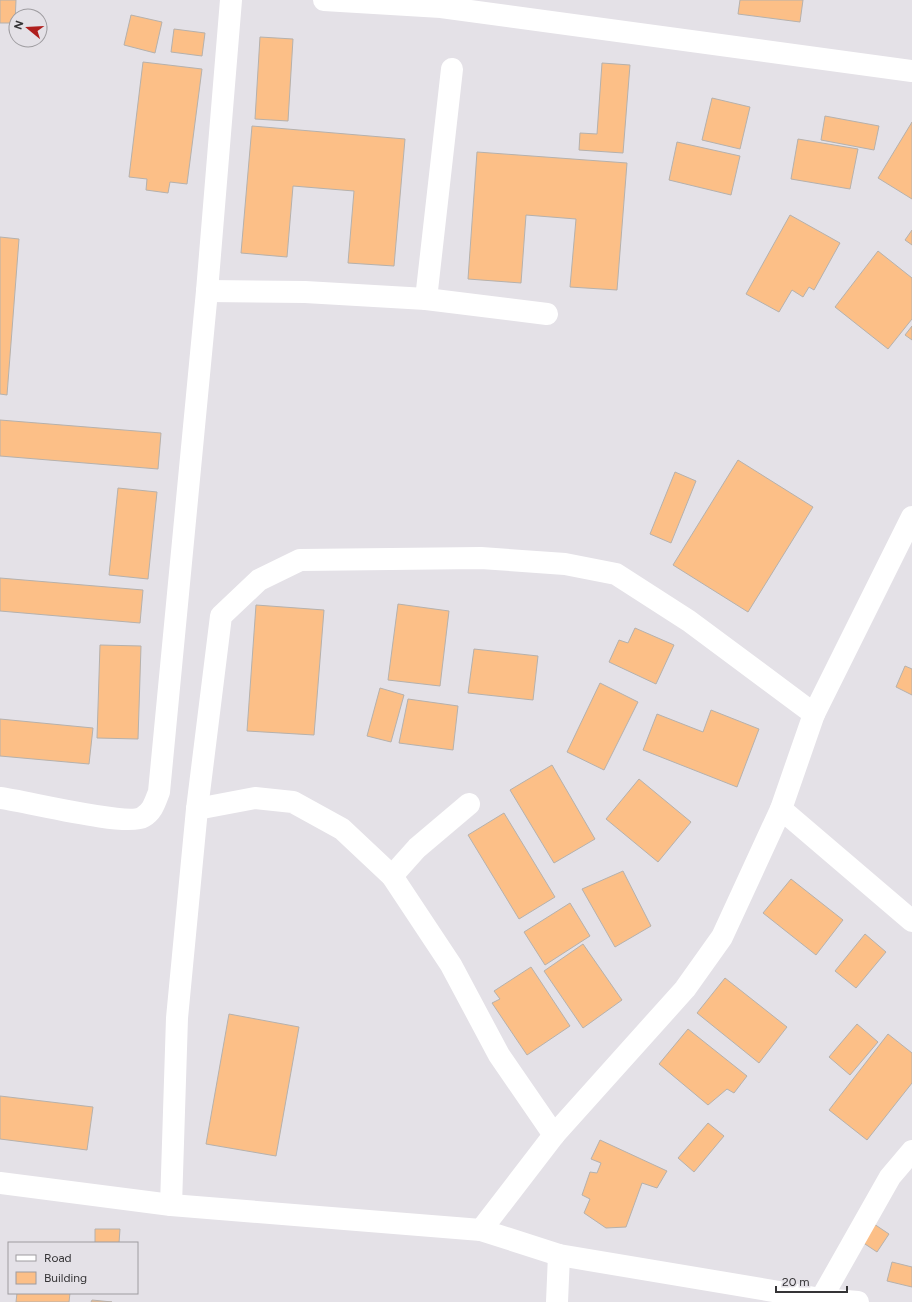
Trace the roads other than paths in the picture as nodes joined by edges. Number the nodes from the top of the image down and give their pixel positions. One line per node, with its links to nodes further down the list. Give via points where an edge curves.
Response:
1 (231, 0): 6 (street)
2 (324, 0): 3 (street)
3 (441, 4): 5 (street)
4 (452, 69): 7 (street)
5 (912, 71)
6 (208, 291): 7 (street, via 305,292); 12 (street, via 159,792 153,810 142,818 114,820)
7 (426, 299): 8 (street)
8 (547, 314)
9 (912, 517): 10 (street)
10 (905, 550): 11 (street)
11 (814, 714): 14 (street, via 689,621 616,574 564,564 481,558 300,560 260,580 221,616); 15 (street)
12 (0, 798)
13 (469, 804): 16 (street, via 417,848)
14 (197, 809): 16 (street, via 255,798 293,802 342,829); 21 (street, via 177,1018)
15 (781, 809): 17 (street); 18 (street, via 722,937 685,990)
16 (392, 876): 18 (street, via 451,965 499,1055)
17 (912, 921)
18 (554, 1135): 22 (street)
19 (912, 1151): 24 (street, via 890,1177)
20 (0, 1183): 21 (street)
21 (171, 1205): 22 (street)
22 (481, 1230): 23 (street)
23 (559, 1255): 24 (street); 25 (street)
24 (821, 1299): 26 (street)
25 (558, 1302)
26 (858, 1302)

